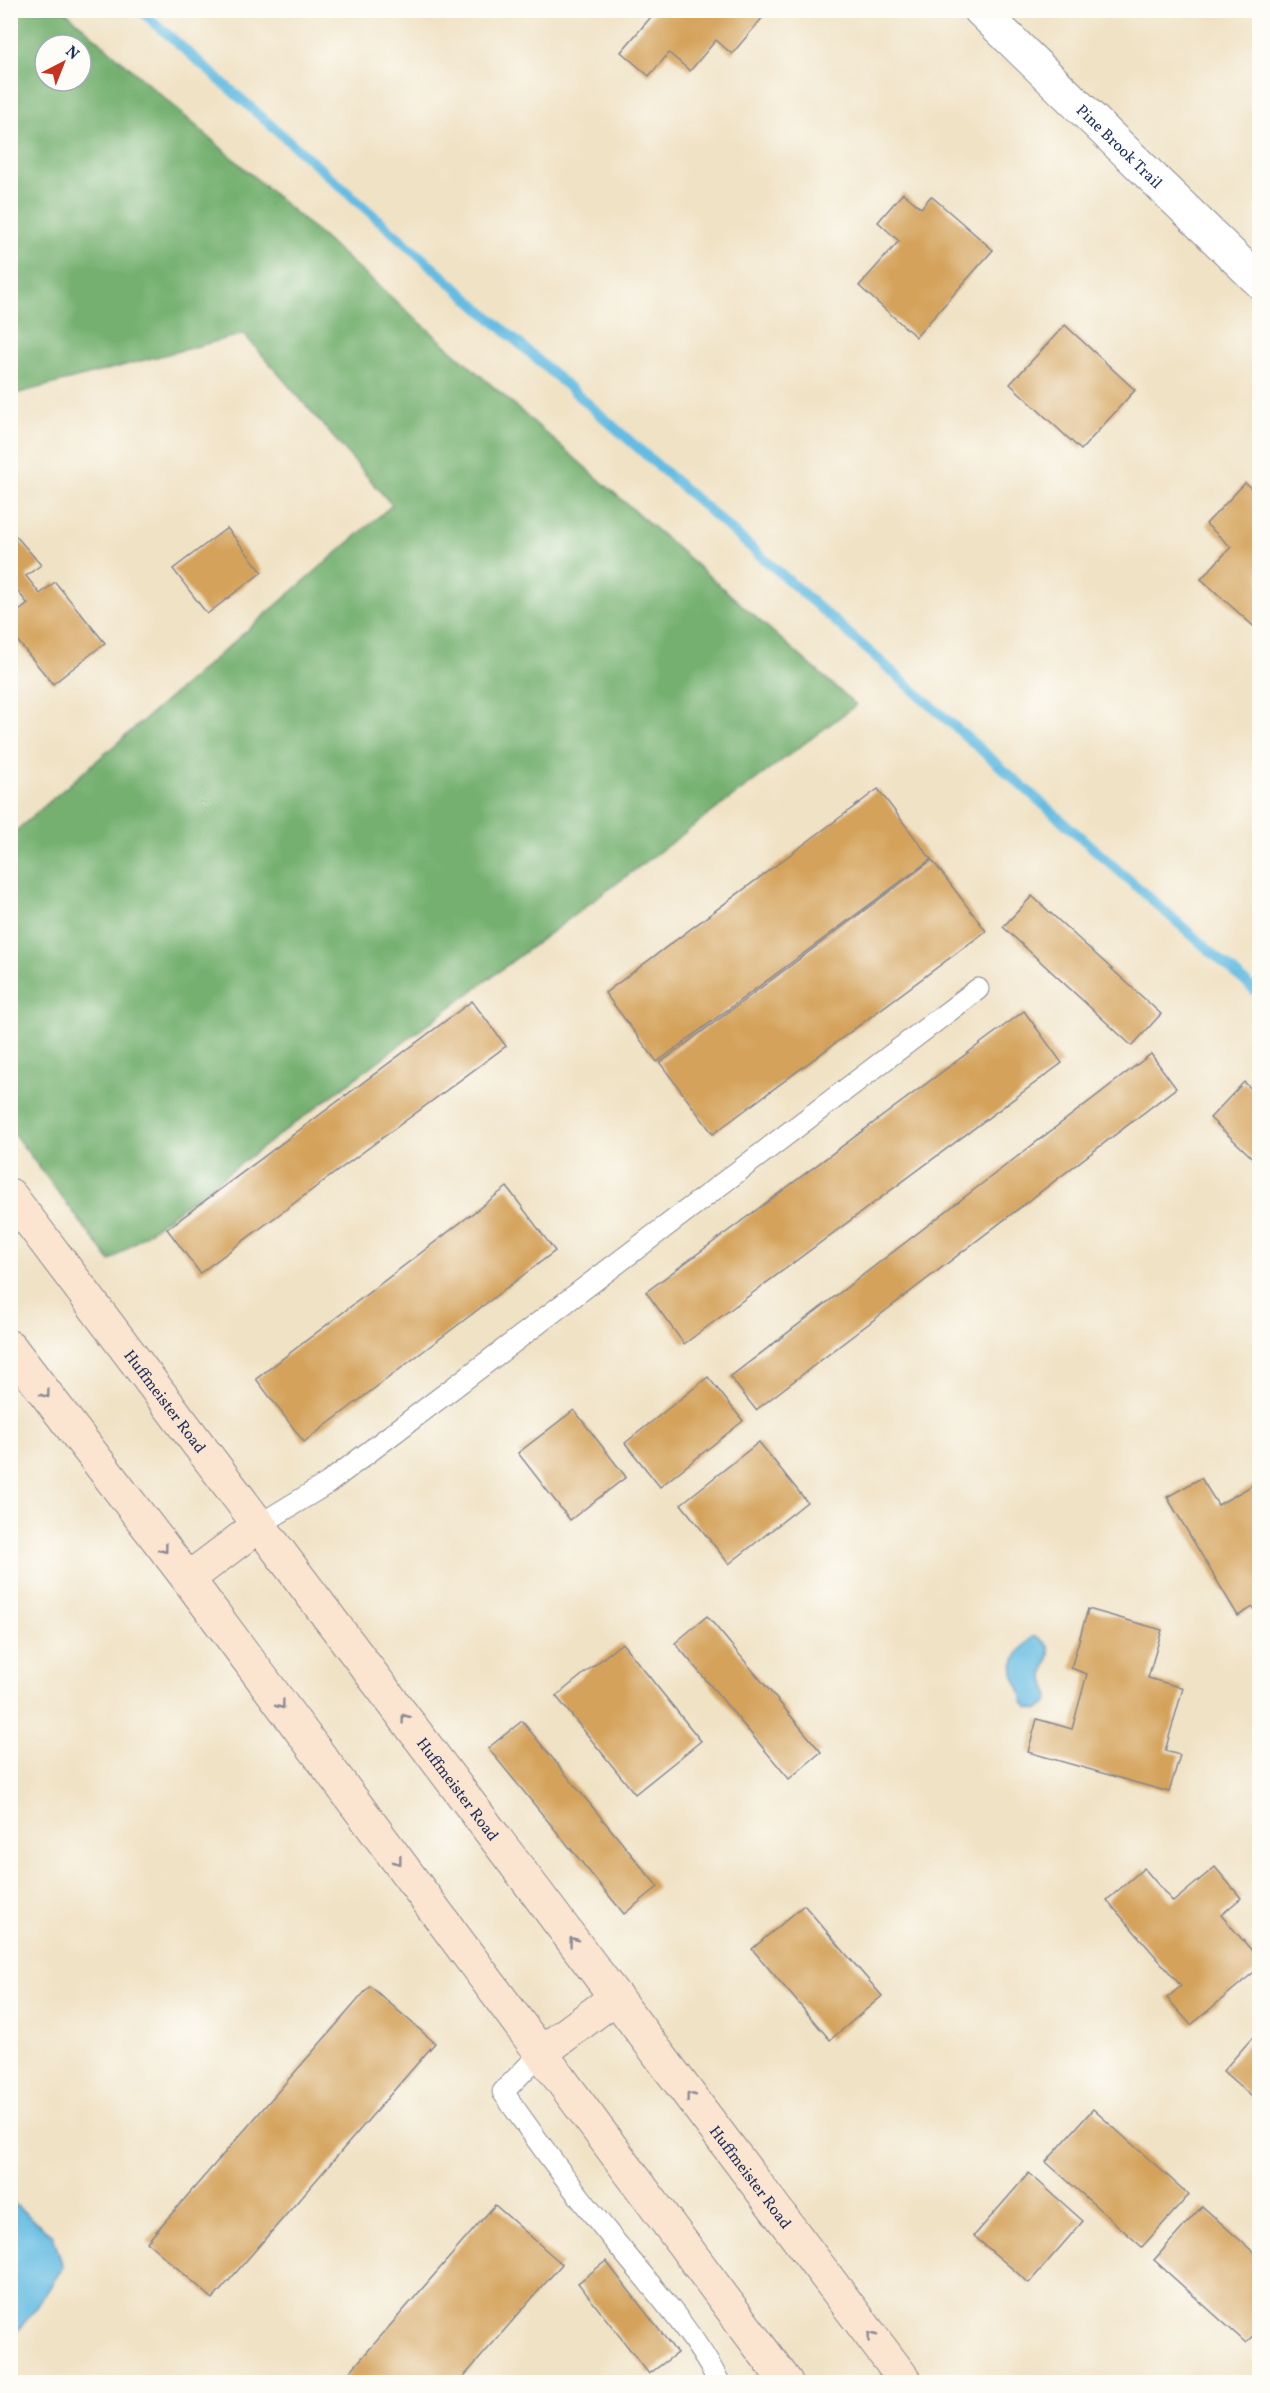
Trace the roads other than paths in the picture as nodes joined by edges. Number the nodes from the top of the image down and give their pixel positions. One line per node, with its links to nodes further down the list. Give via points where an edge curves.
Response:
1 (980, 10): 2 (street, Pine Brook Trail)
2 (1260, 282)
3 (978, 989): 6 (lane, via 328,1483)
4 (10, 1195): 6 (main road, Huffmeister Road)
5 (10, 1347): 7 (main road, one-way to 7)
6 (259, 1525): 7 (main road); 8 (main road, Huffmeister Road, one-way to 6)
7 (188, 1579): 9 (main road, one-way to 9)
8 (616, 1997): 9 (main road); 12 (main road, Huffmeister Road, one-way to 8)
9 (541, 2053): 10 (lane, via 503,2092 578,2195 667,2305); 11 (main road)
10 (719, 2382)
11 (786, 2382)
12 (906, 2382)

